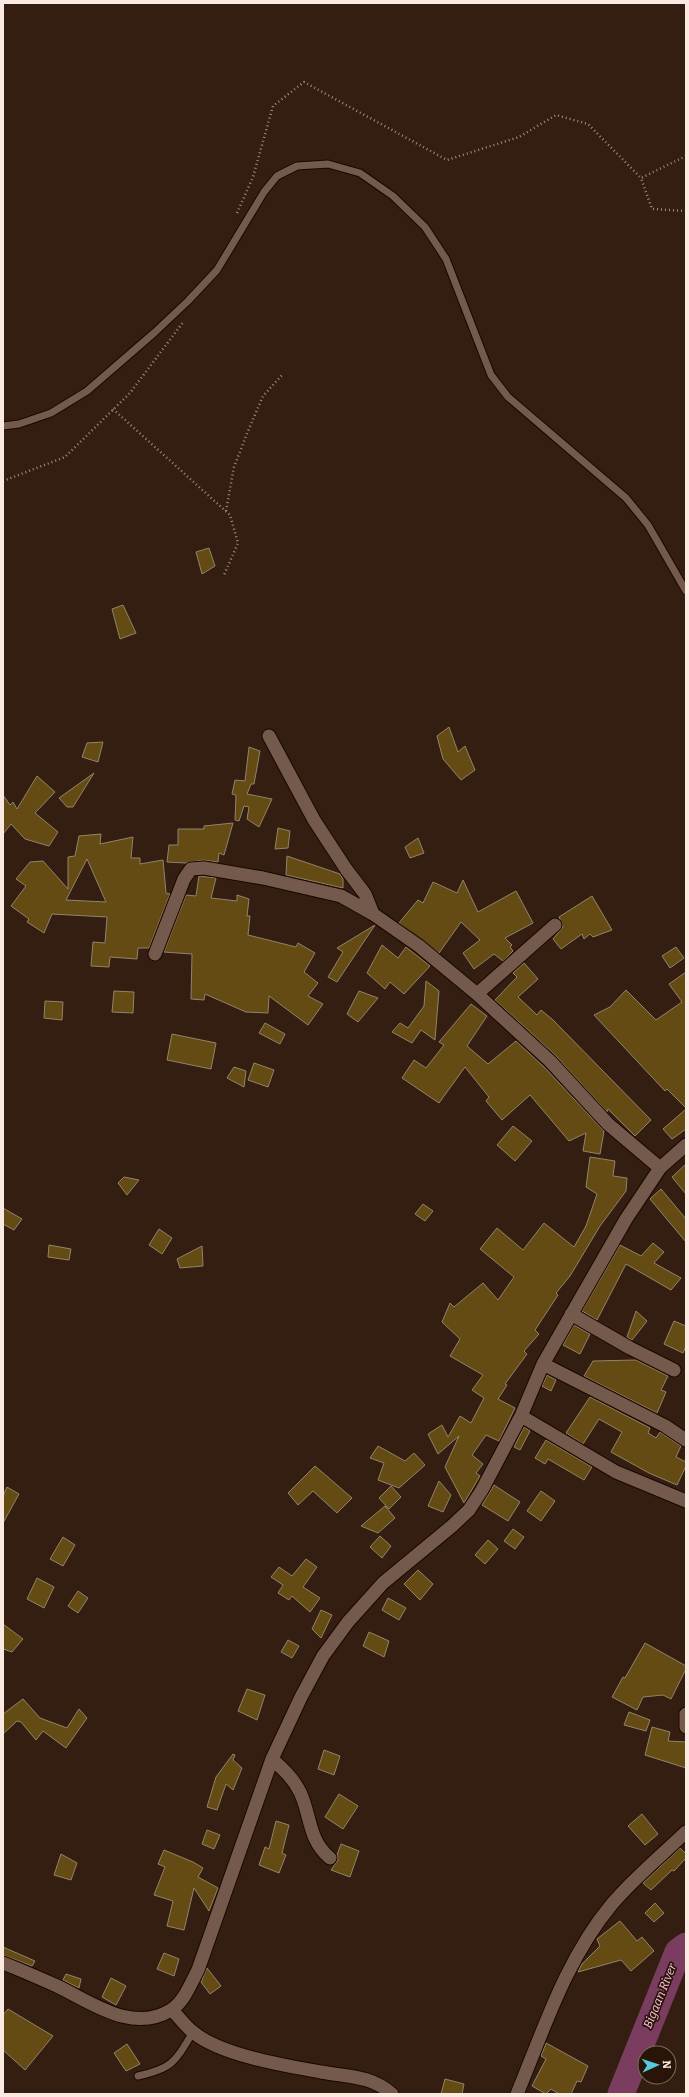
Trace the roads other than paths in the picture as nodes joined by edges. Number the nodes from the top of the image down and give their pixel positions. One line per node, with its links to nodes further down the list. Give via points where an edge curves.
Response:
1 (3, 426): 2 (lane, via 19,424 51,413 87,392 166,323 217,270 264,192 277,176 297,166 328,164 360,173 393,196 425,227 446,258 491,375 508,397 626,498 648,525)
2 (686, 591)
3 (269, 736): 4 (street, via 314,820 366,894)
4 (372, 914): 6 (street, via 341,896 262,878 204,868 191,869 184,879); 7 (street, via 419,946)
5 (555, 925): 7 (street)
6 (155, 954)
7 (477, 994): 9 (street, via 550,1061 608,1124)
8 (686, 1145): 9 (street)
9 (660, 1168): 10 (street, via 626,1218)
10 (571, 1314): 11 (street); 12 (street)
11 (543, 1364): 13 (street); 14 (street, via 665,1426)
12 (674, 1370)
13 (521, 1416): 15 (street, via 616,1472); 18 (street, via 469,1510 383,1583 344,1627 301,1697)
14 (686, 1440)
15 (686, 1501)
16 (686, 1714): 17 (street)
17 (686, 1727)
18 (272, 1759): 20 (street, via 294,1782 312,1836 322,1852); 22 (street, via 198,1970)
19 (686, 1832): 26 (street, via 612,1904 586,1939 555,2001)
20 (330, 1858)
21 (3, 1964): 22 (street, via 58,1986 120,2016 142,2020)
22 (172, 2010): 23 (street)
23 (193, 2032): 24 (lane, via 169,2066 158,2072); 25 (street, via 210,2043 250,2057 367,2079 379,2083)
24 (138, 2076)
25 (392, 2094)
26 (517, 2094)

